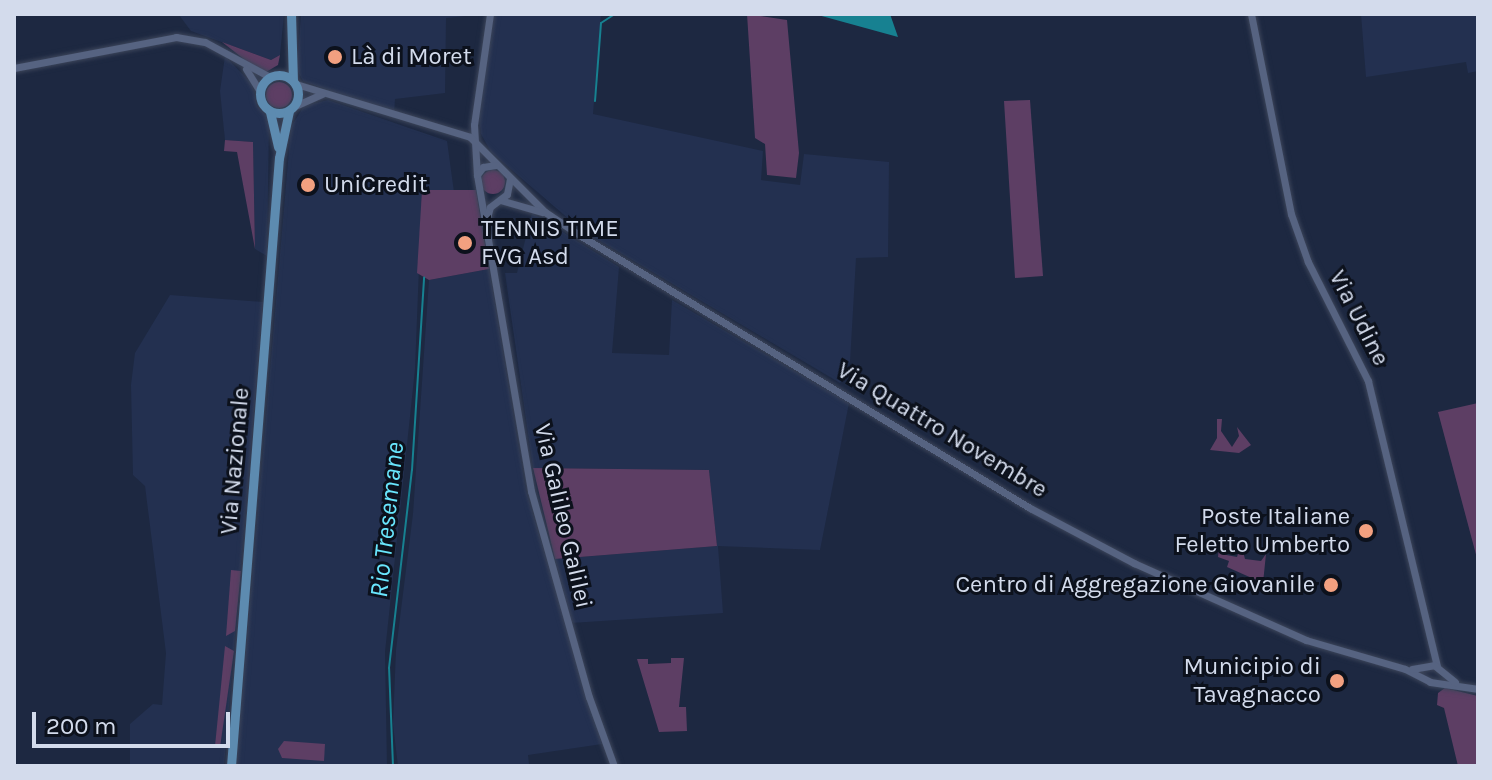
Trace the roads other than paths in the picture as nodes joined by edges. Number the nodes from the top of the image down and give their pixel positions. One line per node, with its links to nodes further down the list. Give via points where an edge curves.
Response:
1 (291, 14): 4 (main road)
2 (490, 14): 13 (street, Via Galileo Galilei)
3 (1251, 14): 25 (street, Via Udine, via 1291,214 1308,262 1368,381)
4 (289, 47): 7 (main road); 8 (main road)
5 (242, 64): 6 (street, via 205,42 176,37); 7 (street); 9 (street)
6 (14, 68)
7 (275, 76): 8 (main road); 9 (main road)
8 (294, 82): 10 (street); 11 (main road)
9 (260, 91): 12 (main road)
10 (322, 94): 11 (street); 14 (street)
11 (292, 108): 12 (main road); 17 (main road, Via Nazionale)
12 (270, 112): 17 (main road, Via Nazionale)
13 (474, 125): 14 (street); 15 (street, Via Galileo Galilei)
14 (459, 134): 15 (street); 16 (street)
15 (474, 140): 16 (street, Via Galileo Galilei); 18 (street)
16 (474, 155): 19 (street, Via Galileo Galilei)
17 (279, 158): 29 (main road, Via Nazionale)
18 (496, 165): 19 (street, via 483,167); 20 (street)
19 (477, 175): 21 (street, Via Galileo Galilei)
20 (510, 178): 22 (street, via 507,194); 23 (street, Via Quattro Novembre)
21 (480, 192): 22 (street); 24 (street, Via Galileo Galilei)
22 (499, 200): 23 (street, Via Quattro Novembre); 24 (street)
23 (545, 212): 26 (street, Via Quattro Novembre, via 1064,527 1264,622 1336,649)
24 (487, 222): 30 (street, Via Galileo Galilei, via 531,491)
25 (1431, 641): 26 (street, Via Udine); 27 (street, Via Udine)
26 (1425, 671): 27 (street); 27 (street)
27 (1438, 673): 28 (street)
28 (1478, 689)
29 (231, 766)
30 (614, 766)

